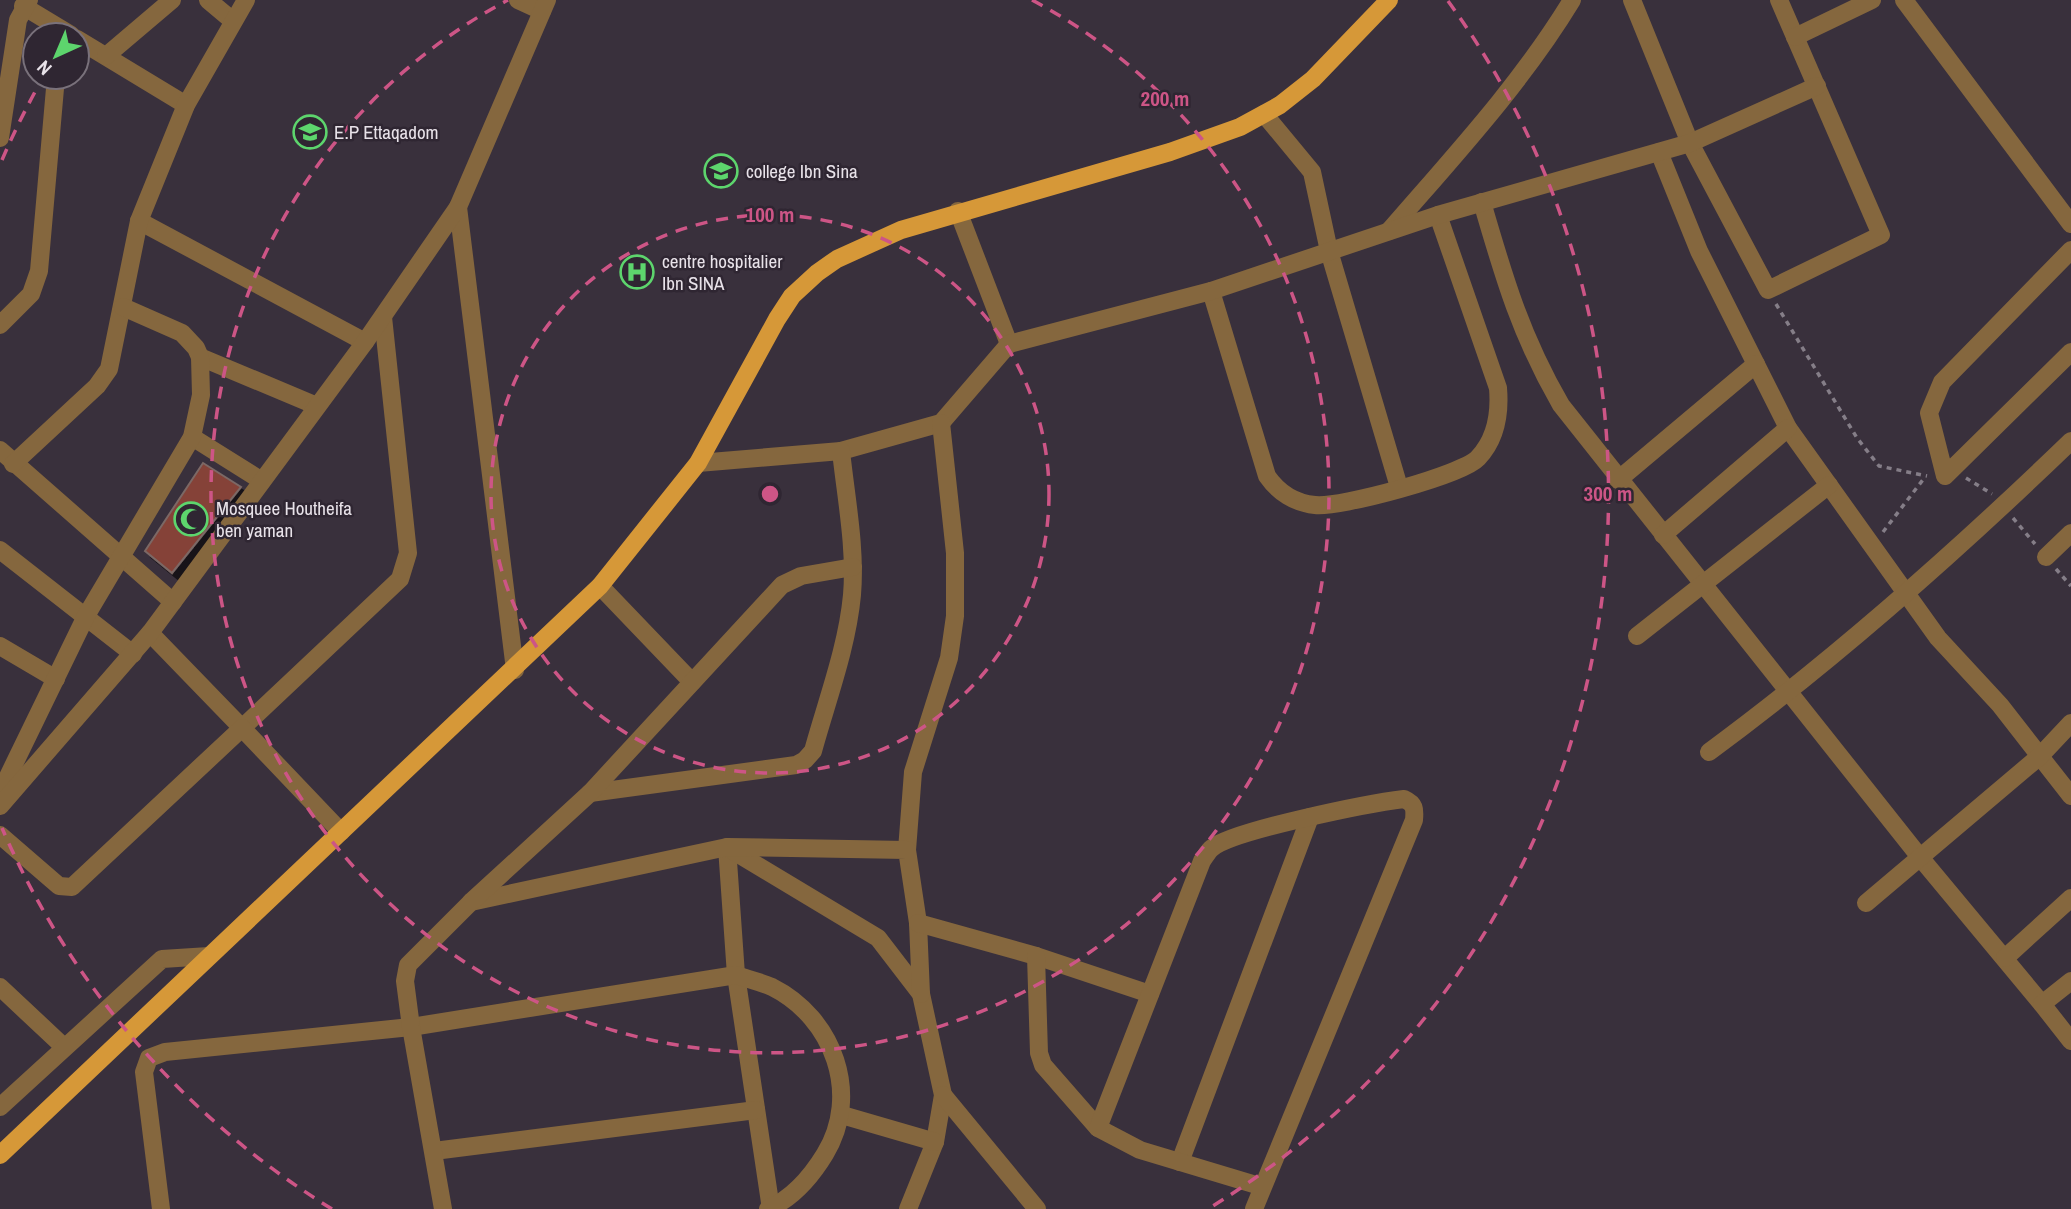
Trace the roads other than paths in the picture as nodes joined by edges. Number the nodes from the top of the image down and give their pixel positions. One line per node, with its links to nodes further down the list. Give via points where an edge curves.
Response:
1 (172, 0): 17 (street)
2 (208, 0): 14 (street)
3 (246, 0): 14 (street)
4 (518, 0): 12 (street)
5 (1572, 0): 31 (street, via 1481,125)
6 (1632, 0): 23 (street)
7 (1779, 0): 15 (street)
8 (1872, 0): 15 (street)
9 (1904, 0): 30 (street)
10 (26, 3): 13 (street); 22 (street, via 18,20)
11 (1379, 5): 21 (main road, via 1314,79)
12 (545, 6): 26 (street)
13 (49, 21)
14 (233, 21): 20 (street)
15 (1795, 37): 18 (street)
16 (91, 47): 17 (street)
17 (106, 56): 20 (street)
18 (1817, 86): 23 (street); 23 (street, via 1881,235 1768,290)
19 (55, 91): 37 (street, via 38,271 31,294)
20 (186, 105): 29 (street)
21 (1264, 114): 27 (main road, via 1170,152); 33 (street, via 1312,172)
22 (0, 138)
23 (1690, 143): 24 (street)
24 (1659, 152): 25 (street); 42 (street, via 1699,251)
25 (1482, 202): 28 (street); 52 (street, via 1515,313 1537,364 1561,405)
26 (458, 207): 36 (street); 71 (street)
27 (958, 211): 39 (street); 50 (main road, via 837,259 792,296)
28 (1438, 215): 31 (street); 55 (street, via 1498,388 1497,423 1478,458 1443,477)
29 (139, 221): 35 (street); 38 (street)
30 (2071, 224)
31 (1386, 233): 33 (street)
32 (2071, 250): 40 (street, via 1942,382 1929,413 1945,476)
33 (1329, 251): 34 (street); 55 (street)
34 (1211, 291): 39 (street); 55 (street, via 1267,476 1276,489 1315,505 1340,505)
35 (123, 307): 41 (street, via 181,333); 51 (street, via 109,369 97,386)
36 (383, 317): 38 (street); 76 (street, via 407,566 400,579)
37 (0, 325)
38 (365, 342): 43 (street)
39 (1009, 344): 44 (street)
40 (2071, 352)
41 (200, 357): 43 (street); 46 (street, via 201,395)
42 (1756, 365): 45 (street); 52 (street)
43 (317, 406): 53 (street)
44 (940, 423): 49 (street); 88 (street, via 955,553 955,616 949,658 913,772)
45 (1788, 428): 54 (street); 57 (street)
46 (192, 438): 53 (street); 60 (street)
47 (2071, 441): 64 (street)
48 (0, 450): 51 (street)
49 (841, 452): 50 (street); 61 (street)
50 (698, 463): 63 (main road)
51 (13, 464): 60 (street)
52 (1618, 480): 57 (street)
53 (262, 481): 65 (street)
54 (1829, 485): 62 (street); 64 (street)
55 (1399, 487)
56 (2071, 533): 59 (street)
57 (1663, 535): 62 (street)
58 (0, 550): 66 (street)
59 (2046, 557)
60 (121, 558): 65 (street); 66 (street)
61 (853, 567): 73 (street, via 801,576 782,585); 81 (street, via 847,628 813,751 805,760 796,765)
62 (1703, 585): 68 (street); 74 (street)
63 (600, 586): 71 (main road); 73 (street)
64 (1908, 594): 74 (street); 78 (street, via 1938,638)
65 (173, 602): 67 (street)
66 (86, 616): 70 (street); 72 (street)
67 (150, 633): 70 (street); 76 (street)
68 (1637, 636)
69 (0, 646): 72 (street)
70 (133, 654): 83 (street)
71 (515, 670): 85 (main road)
72 (56, 680): 79 (street)
73 (692, 682): 81 (street)
74 (1789, 693): 77 (street); 89 (street)
75 (2071, 723): 78 (street)
76 (242, 728): 85 (street); 86 (street, via 72,887 59,886)
77 (1709, 752)
78 (2040, 756): 82 (street); 89 (street)
79 (6, 762): 80 (street)
80 (0, 793)
81 (590, 793): 91 (street)
82 (2071, 796)
83 (0, 806)
84 (1310, 817): 101 (street, via 1212,848 1202,861); 114 (street); 115 (street, via 1404,799 1415,809)
85 (341, 832): 94 (main road)
86 (0, 835)
87 (727, 847): 88 (street); 91 (street); 97 (street); 100 (street, via 878,938)
88 (907, 850): 93 (street)
89 (1919, 856): 92 (street); 96 (street)
90 (2071, 898): 96 (street)
91 (471, 902): 103 (street, via 408,965 405,981)
92 (1866, 903)
93 (918, 923): 95 (street); 100 (street)
94 (209, 956): 105 (street, via 162,959); 113 (main road)
95 (1036, 956): 101 (street); 110 (street, via 1043,1065)
96 (2005, 958): 102 (street)
97 (736, 975): 103 (street); 108 (street); 109 (street, via 773,988 802,1009 822,1032 836,1057)
98 (2071, 981): 102 (street)
99 (0, 987): 105 (street)
100 (921, 994): 106 (street)
101 (1150, 994): 110 (street)
102 (2042, 1004): 104 (street)
103 (411, 1027): 112 (street); 116 (street, via 165,1052 149,1058 144,1072)
104 (2071, 1041)
105 (64, 1047): 107 (street)
106 (943, 1095): 111 (street); 120 (street)
107 (0, 1107)
108 (756, 1110): 112 (street); 118 (street)
109 (842, 1115): 111 (street); 118 (street, via 836,1136 818,1166 795,1193)
110 (1098, 1128): 114 (street, via 1129,1146)
111 (935, 1142): 119 (street)
112 (434, 1151): 117 (street)
113 (0, 1155)
114 (1180, 1162): 115 (street)
115 (1264, 1186): 121 (street)
116 (160, 1209)
117 (443, 1209)
118 (770, 1209)
119 (908, 1209)
120 (1037, 1209)
121 (1254, 1209)

